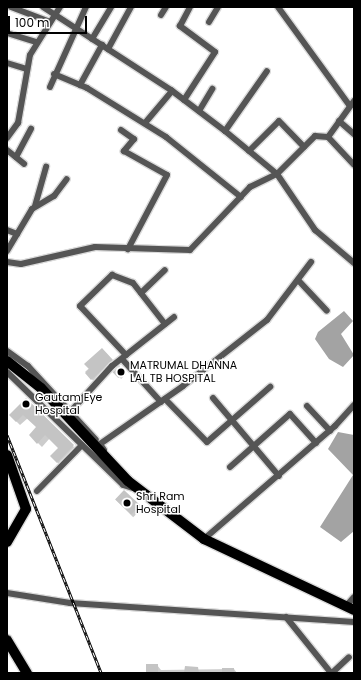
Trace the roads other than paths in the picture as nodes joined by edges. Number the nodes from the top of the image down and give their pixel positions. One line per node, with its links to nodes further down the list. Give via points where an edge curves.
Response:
1 (11, 7): 13 (street)
2 (43, 7): 11 (street)
3 (60, 7): 11 (street)
4 (86, 7): 15 (street)
5 (111, 7): 17 (street)
6 (131, 7): 20 (street)
7 (166, 7): 12 (street)
8 (190, 7): 29 (street, via 180,26 215,52)
9 (218, 7): 14 (street)
10 (280, 8): 30 (street)
11 (55, 15): 13 (street); 15 (street)
12 (161, 15)
13 (50, 22): 18 (street)
14 (209, 22)
15 (75, 28): 17 (street); 24 (street)
16 (7, 33): 18 (street)
17 (92, 39): 19 (street)
18 (36, 42): 22 (street)
19 (102, 45): 20 (street); 25 (street)
20 (108, 49): 28 (street)
21 (7, 63): 22 (street)
22 (27, 69): 39 (street, via 18,123)
23 (267, 71): 36 (street)
24 (54, 74): 25 (street); 26 (street)
25 (80, 85): 33 (street)
26 (50, 87)
27 (212, 89): 31 (street)
28 (172, 91): 29 (street); 33 (street)
29 (184, 100): 31 (street)
30 (352, 104): 32 (street)
31 (199, 111): 36 (street)
32 (339, 121): 37 (street); 38 (street)
33 (145, 123): 49 (street, via 184,150)
34 (31, 129): 43 (street)
35 (121, 130): 53 (street, via 134,138 123,150 167,176)
36 (225, 131): 42 (street)
37 (354, 134)
38 (328, 137): 40 (street, via 320,134); 45 (street)
39 (7, 138)
40 (304, 147): 42 (street, via 278,121); 47 (street)
41 (7, 150): 43 (street)
42 (249, 151): 47 (street)
43 (16, 157): 44 (street)
44 (24, 164)
45 (354, 165)
46 (46, 167): 50 (street)
47 (277, 174): 49 (street, via 250,187); 57 (street, via 315,230)
48 (67, 179): 50 (street, via 54,196)
49 (241, 197): 53 (street, via 190,250)
50 (35, 206): 52 (street)
51 (7, 230): 52 (street)
52 (17, 234): 54 (street)
53 (128, 249): 55 (street, via 95,248 21,264)
54 (7, 251)
55 (7, 262)
56 (311, 262): 59 (street)
57 (354, 263)
58 (166, 270): 60 (street)
59 (298, 280): 61 (street); 70 (street, via 267,320)
60 (141, 293): 63 (street); 65 (street, via 130,281 114,275 80,306)
61 (327, 311)
62 (174, 317): 63 (street)
63 (165, 324): 65 (street)
64 (7, 351): 73 (street, via 28,366)
65 (124, 357): 70 (street); 73 (street)
66 (7, 361): 83 (main road, via 42,388)
67 (7, 372): 78 (street)
68 (270, 387): 74 (street)
69 (213, 398): 74 (street)
70 (163, 401): 74 (street, via 206,442); 77 (street)
71 (307, 406): 75 (street)
72 (353, 407): 75 (street)
73 (71, 411): 77 (street)
74 (232, 420): 79 (street)
75 (330, 431): 76 (street)
76 (316, 443): 79 (street, via 291,414); 82 (street)
77 (100, 444): 83 (street)
78 (82, 445): 83 (street, via 123,485); 84 (street)
79 (254, 446): 81 (street); 82 (street)
80 (8, 459): 86 (main road, via 26,509)
81 (230, 468)
82 (279, 476): 85 (street)
83 (137, 489): 85 (main road)
84 (37, 491)
85 (204, 539): 89 (main road)
86 (7, 542)
87 (7, 594): 90 (street, via 70,603)
88 (354, 597): 89 (street)
89 (350, 608)
90 (286, 617): 91 (street); 95 (street)
91 (354, 622)
92 (7, 640): 94 (main road)
93 (349, 657): 95 (street)
94 (27, 673)
95 (331, 673)

